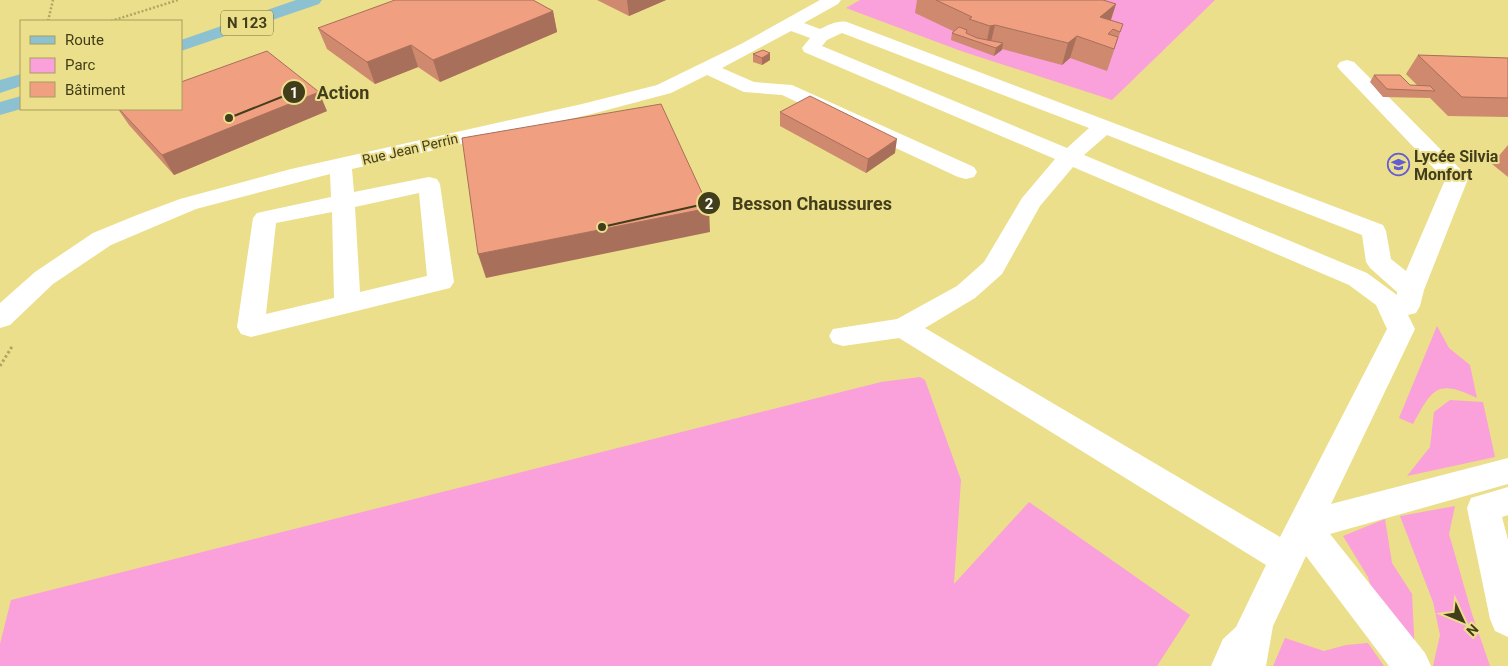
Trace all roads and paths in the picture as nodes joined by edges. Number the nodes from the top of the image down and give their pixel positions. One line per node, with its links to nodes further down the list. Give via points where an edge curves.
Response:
1 (53, 0): 5 (path)
2 (178, 0): 6 (path)
3 (313, 0): 9 (main road, N 123)
4 (832, 0): 7 (street, Rue Jean Perrin)
5 (48, 20)
6 (114, 20)
7 (790, 24): 8 (street); 11 (street, Rue Jean Perrin)
8 (821, 36): 16 (street, via 841,26); 17 (street, via 811,48)
9 (182, 46)
10 (1347, 66): 21 (street, via 1457,179)
11 (707, 68): 18 (street, Rue Jean Perrin, via 664,89 585,110); 19 (street, via 751,88 786,89)
12 (20, 80): 13 (main road)
13 (0, 87)
14 (20, 102): 15 (main road)
15 (0, 109)
16 (1104, 126): 17 (street); 21 (street, via 1374,232 1379,262)
17 (1069, 157): 24 (street, via 1030,203 993,268 966,292); 25 (street, via 1358,279 1386,299)
18 (341, 164): 20 (street); 23 (street, Rue Jean Perrin, via 188,204 145,220 94,245 44,278)
19 (966, 172)
20 (344, 202): 22 (street); 22 (street, via 429,184 441,282); 22 (street, via 266,218 252,327)
21 (1411, 290): 25 (street)
22 (348, 304)
23 (0, 318)
24 (903, 328): 26 (street); 30 (street)
25 (1401, 329): 29 (street)
26 (843, 336)
27 (1508, 471): 29 (street)
28 (1508, 501): 31 (street, via 1483,508)
29 (1304, 526): 30 (street); 34 (street)
30 (1287, 559): 33 (street)
31 (1503, 566): 32 (street)
32 (1508, 619)
33 (1242, 657)
34 (1412, 666)

